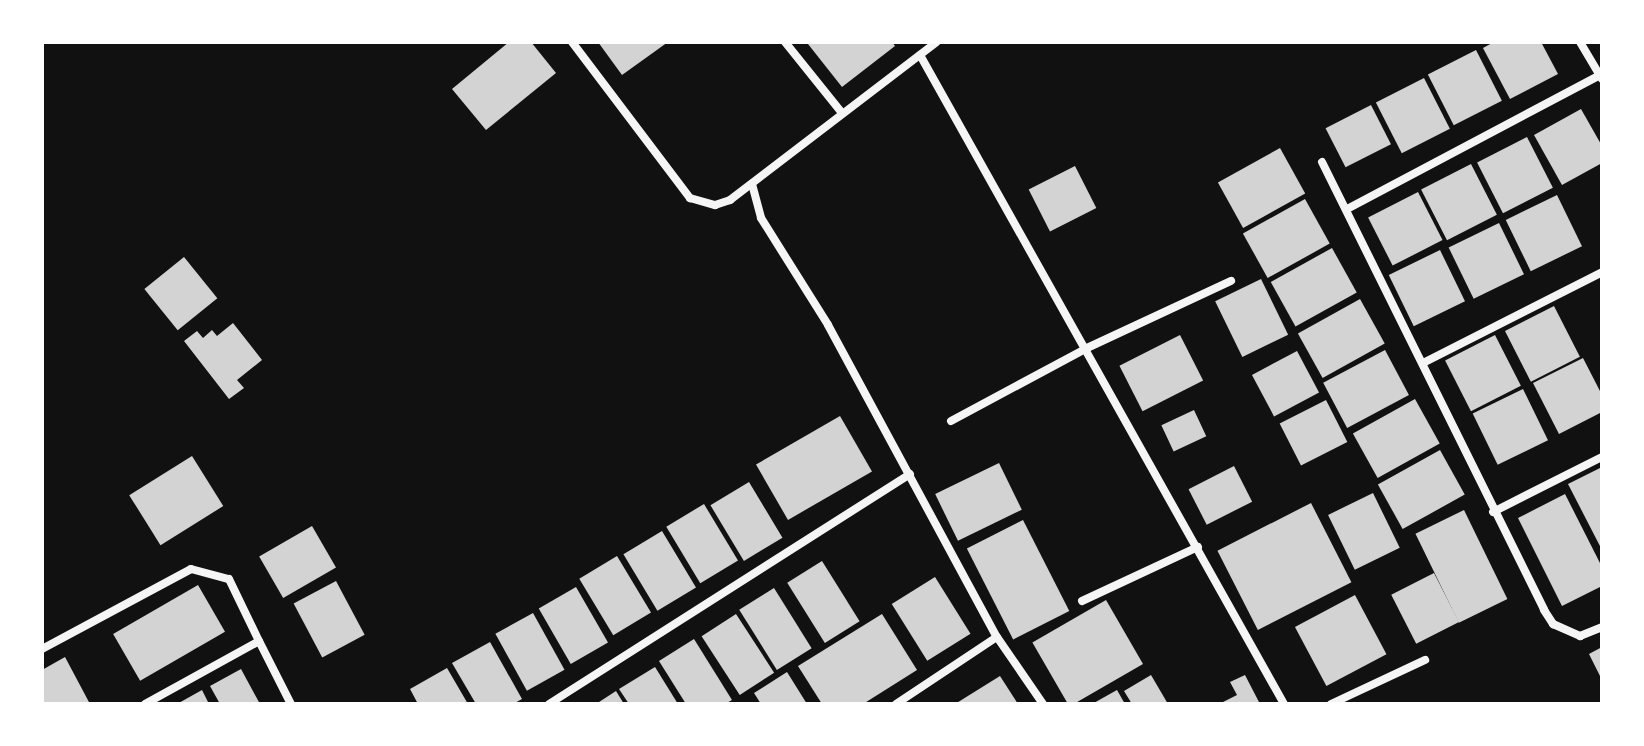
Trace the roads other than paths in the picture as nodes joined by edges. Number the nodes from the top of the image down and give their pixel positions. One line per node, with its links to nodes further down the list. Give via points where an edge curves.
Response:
1 (572, 42): 9 (street, via 690,198 715,205)
2 (785, 42): 7 (street)
3 (937, 42): 5 (street)
4 (1580, 42): 6 (street)
5 (920, 55): 7 (street); 13 (street)
6 (1601, 77): 10 (street)
7 (842, 113): 9 (street)
8 (1322, 162): 10 (street)
9 (752, 184): 17 (street, via 761,218 828,325)
10 (1349, 208): 14 (street)
11 (1602, 272): 14 (street)
12 (1231, 281): 13 (street)
13 (1087, 348): 15 (street); 19 (street)
14 (1423, 363): 18 (street)
15 (951, 421)
16 (1602, 457): 18 (street)
17 (910, 474): 22 (street); 28 (street)
18 (1493, 512): 21 (street, via 1553,624 1580,636)
19 (1198, 547): 20 (street); 31 (street)
20 (1082, 601)
21 (1602, 627)
22 (997, 637): 29 (street); 30 (street)
23 (259, 641): 24 (street, via 229,579 191,569); 26 (street); 27 (street)
24 (42, 649)
25 (1425, 660): 32 (street)
26 (145, 704)
27 (291, 704)
28 (549, 704)
29 (896, 704)
30 (1043, 704)
31 (1284, 704)
32 (1331, 704)

